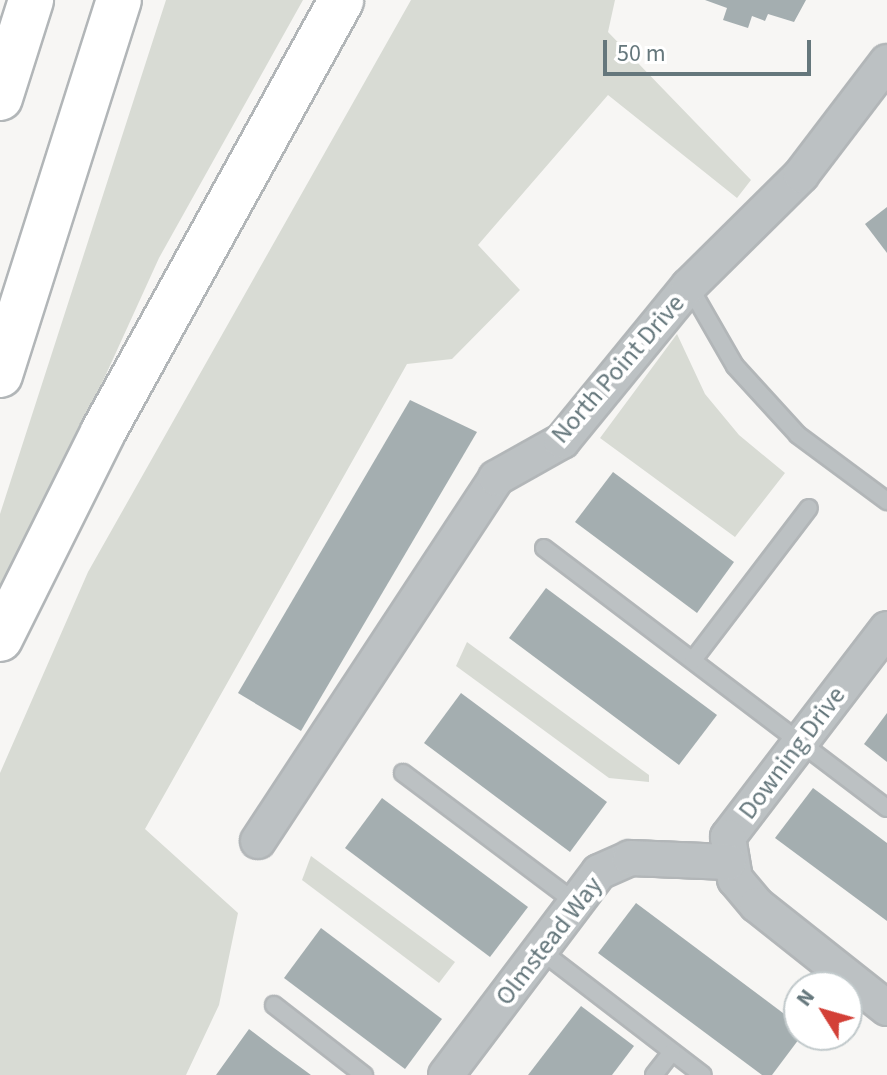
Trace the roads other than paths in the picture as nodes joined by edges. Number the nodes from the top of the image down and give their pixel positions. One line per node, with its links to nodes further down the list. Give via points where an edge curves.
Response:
1 (31, 0): 5 (highway)
2 (119, 0): 7 (highway)
3 (341, 0): 12 (highway, via 103,432)
4 (887, 62): 6 (street, North Point Drive, via 801,175)
5 (0, 98)
6 (689, 286): 8 (lane, via 735,366 798,435); 17 (street, North Point Drive, via 562,441 496,478)
7 (0, 375)
8 (887, 501)
9 (809, 508): 13 (lane)
10 (544, 548): 13 (lane)
11 (887, 629): 14 (street, Downing Drive)
12 (0, 639)
13 (693, 660): 14 (lane)
14 (800, 742): 16 (lane); 18 (street, Downing Drive, via 728,837)
15 (403, 773): 19 (lane)
16 (887, 808)
17 (258, 841)
18 (729, 862): 19 (street, Olmstead Way, via 630,858 599,872); 22 (street, via 757,905)
19 (576, 903): 20 (street, Olmstead Way)
20 (540, 950): 23 (lane); 25 (street, Olmstead Way)
21 (274, 1005): 24 (lane)
22 (887, 1008)
23 (672, 1052): 26 (lane); 27 (lane)
24 (364, 1075)
25 (446, 1075)
26 (654, 1075)
27 (703, 1075)

